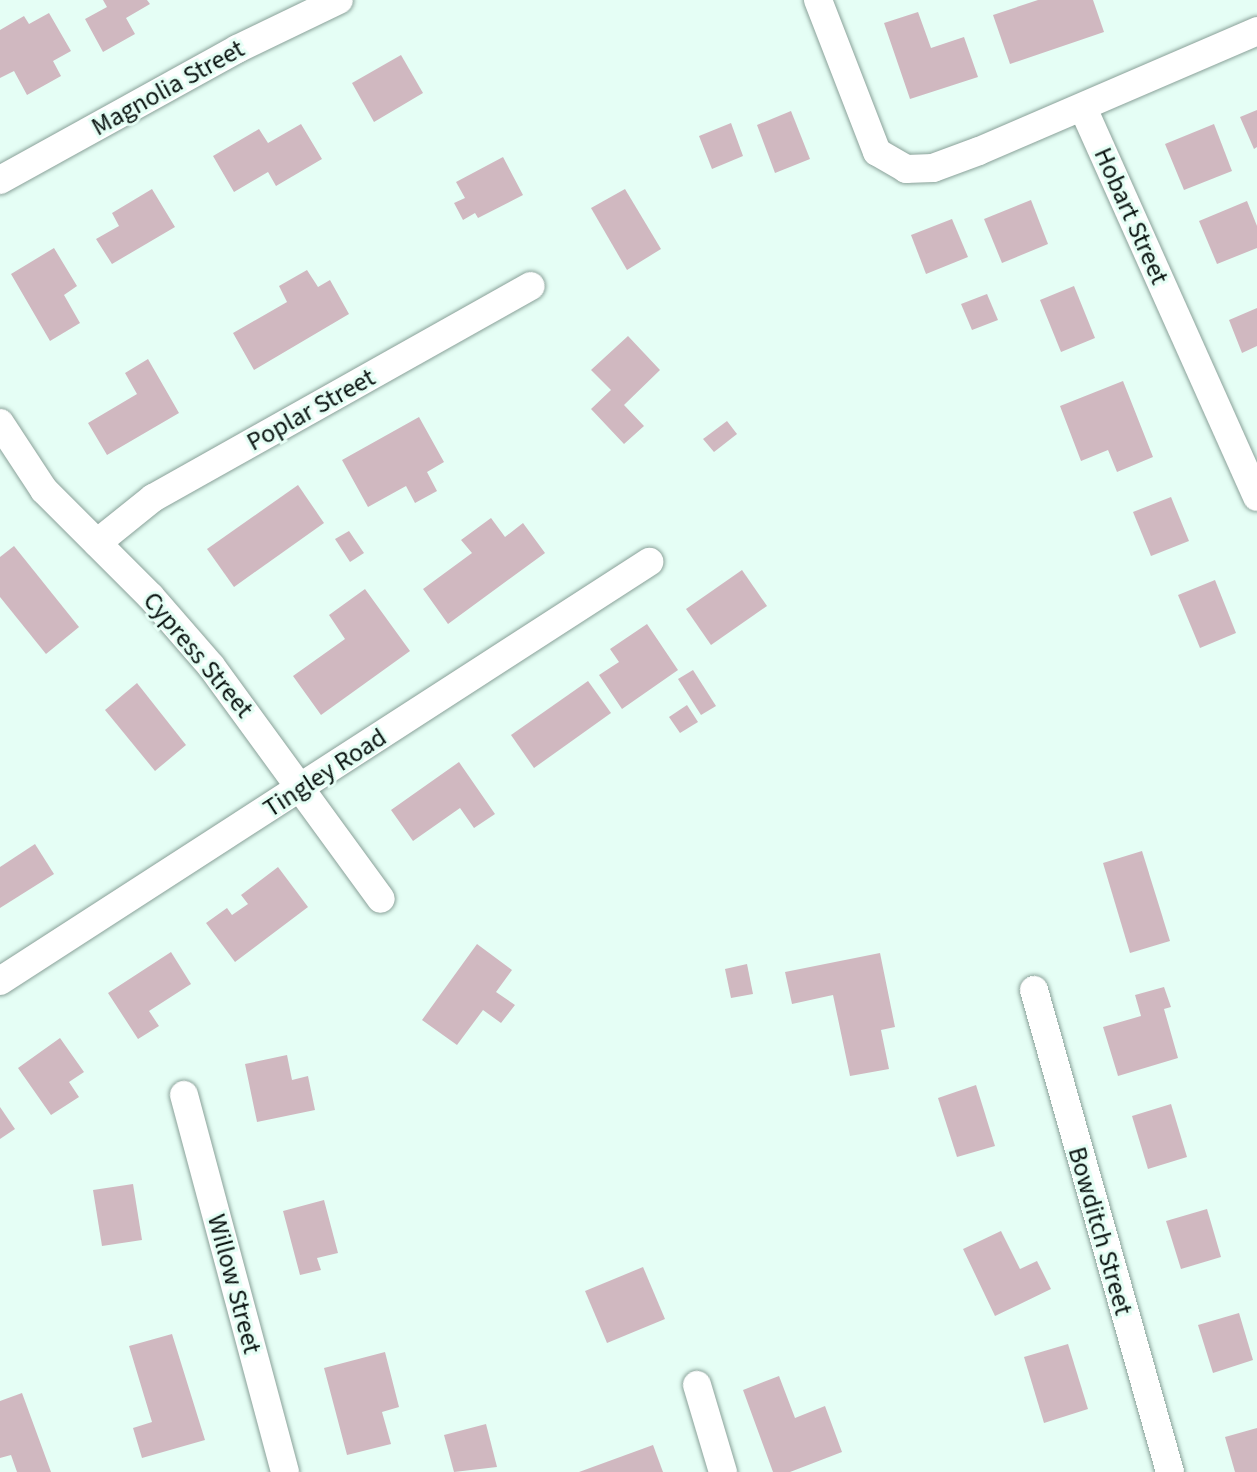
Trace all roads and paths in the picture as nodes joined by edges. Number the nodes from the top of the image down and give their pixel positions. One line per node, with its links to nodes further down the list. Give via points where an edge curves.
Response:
1 (339, 0): 5 (street, Magnolia Street, via 237,49)
2 (818, 0): 4 (street, via 872,143 894,166 933,168)
3 (1257, 31): 4 (street)
4 (1083, 108): 8 (street, Hobart Street)
5 (0, 180)
6 (531, 286): 9 (street, Poplar Street, via 153,498)
7 (0, 423): 9 (street, Cypress Street, via 44,490)
8 (1257, 497)
9 (97, 543): 11 (street, Cypress Street, via 193,643)
10 (649, 562): 11 (street, Tingley Road)
11 (301, 789): 12 (street, Cypress Street); 13 (street, Tingley Road)
12 (381, 899)
13 (0, 981)
14 (1034, 990): 19 (street, Bowditch Street)
15 (184, 1095): 17 (street, Willow Street)
16 (697, 1385): 18 (street)
17 (285, 1472)
18 (723, 1472)
19 (1170, 1472)

